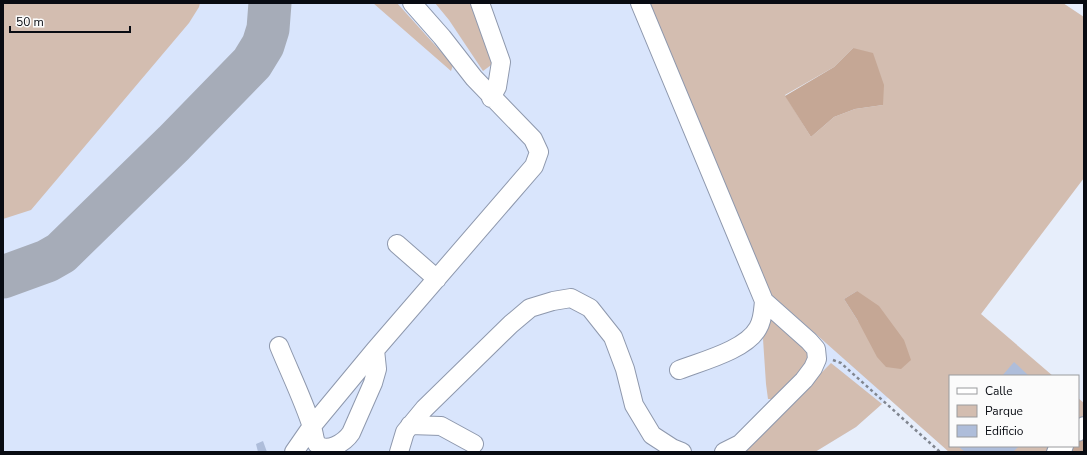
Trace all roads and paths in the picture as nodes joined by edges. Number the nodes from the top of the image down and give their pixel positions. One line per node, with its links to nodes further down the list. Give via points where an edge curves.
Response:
1 (412, 3): 4 (street)
2 (480, 3): 4 (street, via 501,62)
3 (640, 3): 7 (street)
4 (492, 98): 6 (street, via 533,139 539,152 534,166)
5 (397, 244): 6 (street)
6 (437, 279): 9 (street)
7 (764, 301): 10 (street, via 809,341); 11 (street, via 762,318 752,337 737,348)
8 (279, 346): 14 (street)
9 (375, 350): 14 (street); 17 (street, via 377,369 373,383)
10 (817, 353): 21 (street, via 813,368 804,380 740,444); 22 (path, via 841,363)
11 (679, 370)
12 (433, 400): 13 (street); 15 (street); 20 (street, via 530,308 571,298 590,308 614,337 634,405 652,435)
13 (410, 425): 15 (street); 19 (street)
14 (312, 426): 17 (street, via 316,442 320,446); 18 (street)
15 (441, 426): 16 (street)
16 (474, 444)
17 (342, 447)
18 (294, 452)
19 (399, 452)
20 (682, 452)
21 (724, 452)
22 (940, 452)

